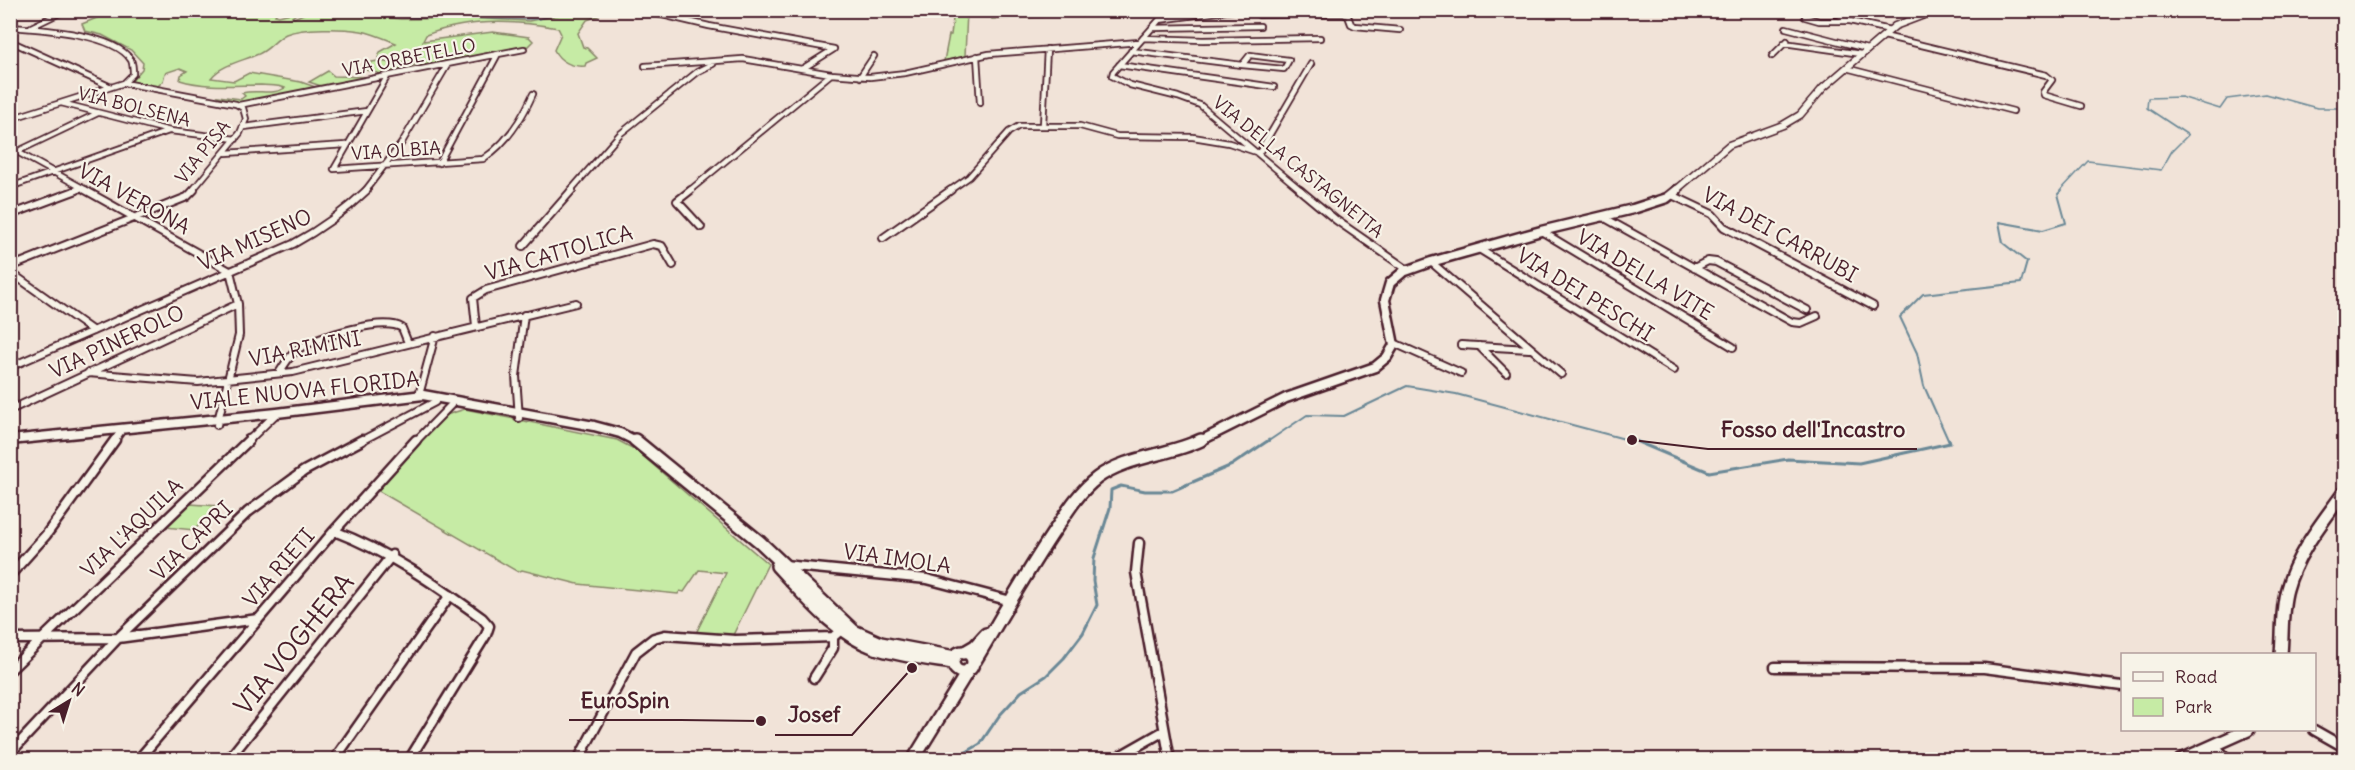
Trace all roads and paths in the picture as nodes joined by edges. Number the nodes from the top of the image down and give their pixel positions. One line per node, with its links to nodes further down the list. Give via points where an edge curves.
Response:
1 (66, 10): 15 (street)
2 (1234, 10): 10 (street)
3 (1250, 10): 18 (street, via 1258,15 1342,14 1355,26)
4 (1937, 10): 19 (main road, via 1907,20)
5 (1169, 11): 10 (street)
6 (1832, 12): 9 (street); 11 (street)
7 (658, 14): 39 (street, via 834,49)
8 (1805, 17): 9 (street)
9 (1829, 19): 11 (street)
10 (1160, 20): 16 (street)
11 (1850, 21): 19 (street)
12 (1260, 26): 16 (street)
13 (10, 27): 14 (street)
14 (22, 28): 15 (street); 20 (street)
15 (29, 28): 43 (street, via 77,35 122,51 135,68)
16 (1152, 28): 22 (street)
17 (1786, 28): 27 (street)
18 (1400, 30)
19 (1887, 33): 27 (main road); 50 (street, via 2047,76 2052,80 2044,95)
20 (10, 36)
21 (1320, 38): 22 (street)
22 (1141, 40): 25 (street); 26 (street)
23 (10, 41): 44 (street)
24 (524, 49): 28 (street)
25 (1047, 49): 30 (street); 55 (street)
26 (1131, 51): 36 (street); 37 (street)
27 (1864, 52): 31 (street, via 1787,41); 38 (main road)
28 (498, 54): 33 (street, VIA ORBETELLO); 64 (street, VIA ORBETELLO)
29 (874, 56): 42 (street)
30 (977, 56): 42 (street, via 905,73); 48 (street)
31 (1772, 56)
32 (761, 62): 35 (street, via 730,60); 39 (street); 76 (street, via 716,63 697,72 617,136)
33 (448, 64): 41 (street, VIA ORBETELLO); 65 (street, VIA MISENO)
34 (1311, 64): 63 (street)
35 (645, 66)
36 (1119, 66): 45 (street); 63 (street, VIA DELLA CASTAGNETTA, via 1112,74 1117,80 1192,100)
37 (1242, 66): 37 (street, via 1281,70 1289,60 1249,56)
38 (1845, 68): 52 (street); 69 (main road, via 1796,118 1729,145)
39 (802, 69): 40 (street)
40 (831, 74): 42 (street); 73 (street, via 677,201)
41 (387, 77): 49 (street, VIA ORBETELLO); 51 (street, VIA OLBIA)
42 (860, 77)
43 (124, 83): 44 (street, VIA PISA); 49 (street, VIA PISA)
44 (111, 87): 47 (street, VIA PISA)
45 (1274, 87)
46 (533, 94): 64 (street, VIA OLBIA, via 525,113 487,157)
47 (61, 103): 53 (street, VIA BOLSENA); 54 (street, VIA PISA)
48 (980, 103)
49 (239, 105): 56 (street, VIA PISA, via 246,112)
50 (2081, 106)
51 (368, 111): 56 (street); 59 (street, VIA OLBIA)
52 (2013, 111)
53 (98, 113): 57 (street, VIA BOLSENA); 61 (street)
54 (10, 119)
55 (1043, 125): 63 (street, via 1082,127 1117,136 1197,138); 75 (street, via 1011,130 971,175)
56 (244, 127): 58 (street, VIA PISA)
57 (169, 131): 58 (street, VIA BOLSENA); 66 (street)
58 (236, 139): 62 (street, VIA PISA)
59 (346, 145): 62 (street); 65 (street, VIA OLBIA, via 334,169)
60 (10, 148): 61 (street, VIA VERONA)
61 (14, 153): 66 (street, VIA VERONA)
62 (226, 153): 72 (street, VIA PISA, via 188,196)
63 (1260, 153): 82 (street, VIA DELLA CASTAGNETTA, via 1342,225)
64 (439, 163): 65 (street, VIA OLBIA)
65 (387, 166): 83 (street, VIA MISENO, via 366,193 331,223)
66 (52, 172): 67 (street); 68 (street, VIA VERONA)
67 (10, 187)
68 (82, 188): 70 (street); 72 (street, VIA VERONA)
69 (1672, 195): 71 (main road); 87 (street, VIA DEI CARRUBI)
70 (10, 215)
71 (1604, 217): 74 (main road); 81 (street)
72 (137, 218): 80 (street, VIA PISA); 83 (street, VIA VERONA)
73 (701, 227)
74 (1540, 231): 77 (main road); 98 (street, VIA DELLA VITE)
75 (883, 238)
76 (523, 246)
77 (1479, 249): 78 (main road); 101 (street, VIA DEI PESCHI)
78 (1431, 262): 82 (main road); 99 (street)
79 (673, 265): 91 (street, VIA CATTOLICA, via 662,246 653,244 486,290 473,298)
80 (10, 267)
81 (1694, 267): 88 (street, via 1716,262); 90 (street, via 1792,322 1801,323)
82 (1408, 270): 95 (main road, via 1390,282 1385,292)
83 (230, 271): 86 (street); 92 (street, VIA MISENO)
84 (10, 272): 92 (street)
85 (576, 303): 89 (street, VIA RIMINI)
86 (238, 304): 102 (street, VIA PINEROLO); 107 (street, via 239,335)
87 (1873, 306)
88 (1807, 310)
89 (524, 315): 91 (street, VIA RIMINI); 112 (street, via 516,379)
90 (1817, 316)
91 (476, 326): 93 (street, VIA RIMINI)
92 (93, 331): 100 (street, VIA MISENO)
93 (435, 336): 94 (street, VIA RIMINI); 108 (street)
94 (408, 343): 103 (street, VIA RIMINI, via 310,369); 103 (street, via 399,326 377,325 304,345)
95 (1394, 343): 104 (street); 125 (main road, via 1385,359 1368,370 1275,402 1183,448 1115,468 1094,481 1078,496)
96 (1461, 345): 97 (street)
97 (1479, 346): 99 (street); 105 (street)
98 (1733, 347)
99 (1529, 349): 106 (street)
100 (10, 367)
101 (1674, 370)
102 (88, 373): 107 (street, VIA RIMINI, via 182,382); 111 (street, VIA PINEROLO)
103 (279, 373): 107 (street, VIA RIMINI)
104 (1461, 373)
105 (1506, 373)
106 (1561, 374)
107 (230, 379): 114 (street)
108 (419, 395): 112 (main road, VIALE NUOVA FLORIDA); 113 (main road, VIALE NUOVA FLORIDA)
109 (435, 402): 110 (main road, VIALE NUOVA FLORIDA); 113 (main road, VIALE NUOVA FLORIDA); 129 (street, VIA CAPRI, via 341,450 277,489 241,518)
110 (452, 405): 112 (main road, VIALE NUOVA FLORIDA); 119 (street, VIA RIETI, via 438,415)
111 (10, 410)
112 (519, 415): 122 (main road, VIALE NUOVA FLORIDA, via 630,442)
113 (274, 416): 114 (main road, VIALE NUOVA FLORIDA); 131 (street, VIA L'AQUILA)
114 (218, 422): 115 (main road, VIALE NUOVA FLORIDA)
115 (119, 433): 116 (main road, VIALE NUOVA FLORIDA); 117 (main road, VIALE NUOVA FLORIDA); 123 (street, via 46,535)
116 (10, 440)
117 (10, 446)
118 (2344, 492): 132 (main road, via 2296,564 2286,598)
119 (334, 531): 121 (street); 127 (street, VIA RIETI)
120 (1139, 543): 141 (street, via 1136,572)
121 (392, 555): 124 (street); 147 (street, VIA VOGHERA)
122 (780, 565): 125 (street, VIA IMOLA, via 927,579); 128 (main road, VIALE NUOVA FLORIDA); 133 (main road, VIALE NUOVA FLORIDA, via 859,634)
123 (10, 575)
124 (450, 595): 148 (street); 149 (street, via 485,620 489,629)
125 (1011, 601): 126 (main road)
126 (1004, 612): 133 (main road, via 978,644); 134 (main road)
127 (258, 619): 129 (street); 146 (street, VIA RIETI)
128 (837, 633): 133 (main road, VIALE NUOVA FLORIDA, via 875,648); 137 (street, via 834,646); 150 (street, via 743,640 666,635 654,638 636,652)
129 (118, 638): 131 (street); 145 (street, VIA CAPRI)
130 (10, 639): 131 (street)
131 (40, 641): 136 (street, VIA L'AQUILA)
132 (2281, 653)
133 (956, 660): 134 (main road, via 959,671); 134 (main road, via 973,656); 139 (main road)
134 (972, 665): 139 (main road)
135 (1775, 667): 138 (street, via 1984,668)
136 (10, 670)
137 (814, 678)
138 (2121, 686)
139 (956, 690): 151 (main road)
140 (2316, 730): 144 (street)
141 (1164, 731): 152 (street); 153 (street)
142 (2244, 731): 143 (main road)
143 (2214, 745): 154 (main road); 155 (street)
144 (2344, 747)
145 (10, 753)
146 (138, 759)
147 (228, 759)
148 (334, 759)
149 (409, 759)
150 (578, 759)
151 (913, 759)
152 (1113, 759)
153 (1170, 759)
154 (2181, 759)
155 (2228, 759)

